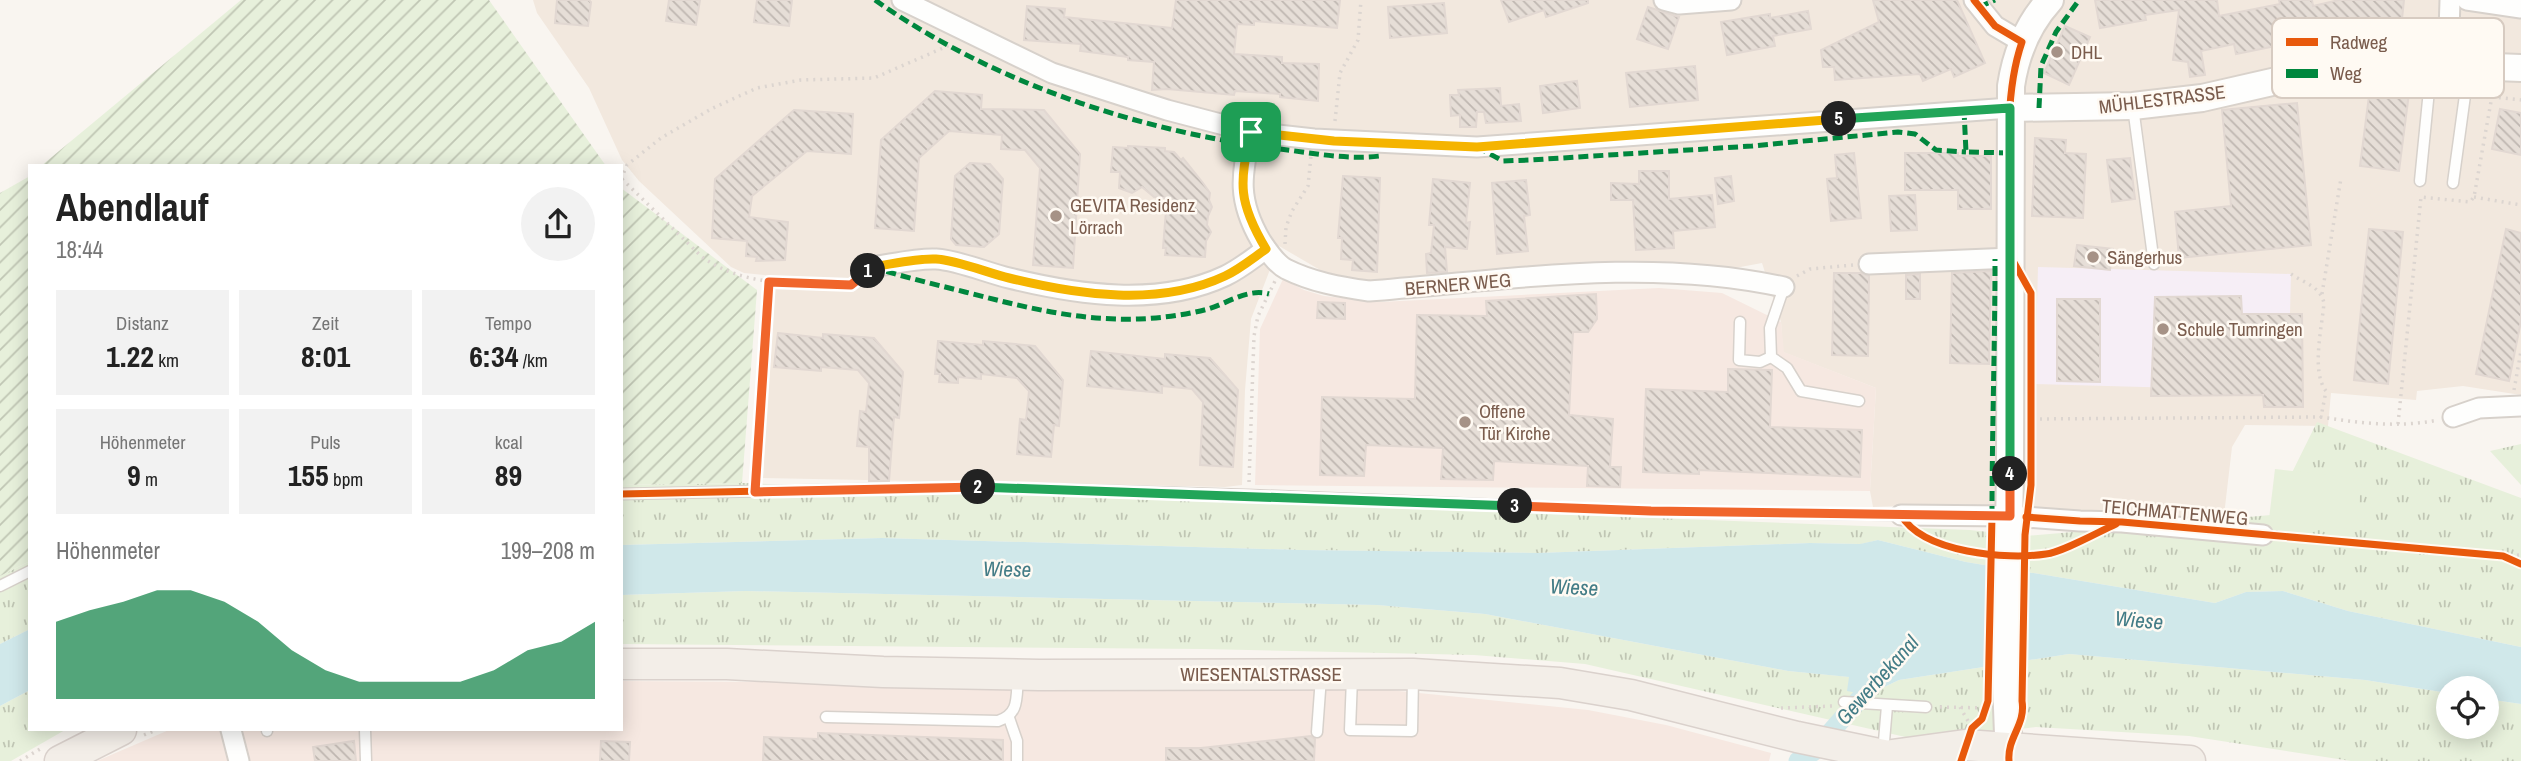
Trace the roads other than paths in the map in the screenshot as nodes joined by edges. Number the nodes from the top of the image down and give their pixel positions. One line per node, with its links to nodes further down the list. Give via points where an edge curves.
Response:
1 (902, 0): 16 (street, via 1052,73)
2 (1664, 0): 3 (street, via 1679,4)
3 (1731, 0)
4 (1974, 0): 10 (street, via 1995,26)
5 (2050, 0): 10 (street)
6 (2450, 0): 9 (street)
7 (2467, 0): 8 (street)
8 (2521, 8)
9 (2450, 18)
10 (2022, 42): 15 (street, via 2014,64)
11 (2272, 82): 14 (street, MÜHLESTRASSE, via 2202,98)
12 (2441, 98): 17 (lane)
13 (2464, 98): 18 (lane)
14 (2133, 106): 15 (street, MÜHLESTRASSE); 22 (lane)
15 (2010, 108): 16 (street, via 1477,147); 20 (street)
16 (1251, 132): 19 (street, BERNER WEG, via 1242,186 1245,206)
17 (2420, 181)
18 (2453, 183)
19 (1266, 249): 23 (street, via 1228,275 1205,284 1136,295 1049,288 937,259); 24 (street, BERNER WEG, via 1283,268 1326,285 1369,291 1627,271 1690,272)
20 (2012, 258): 21 (street); 32 (street)
21 (1869, 264)
22 (2154, 264)
23 (872, 267)
24 (1784, 288): 26 (lane, via 1770,328)
25 (1741, 322): 26 (lane, via 1739,360 1760,362)
26 (1771, 357): 27 (lane, via 1787,368 1801,391)
27 (1859, 401)
28 (2516, 406): 29 (street, via 2479,408)
29 (2453, 417)
30 (623, 494): 31 (lane, via 968,487 1651,511)
31 (1901, 515): 32 (street, TEICHMATTENWEG)
32 (2010, 522): 33 (street, TEICHMATTENWEG, via 2122,522); 50 (street)
33 (2263, 535)
34 (28, 573): 35 (lane)
35 (0, 586)
36 (623, 664): 38 (main road, WIESENTALSTRASSE)
37 (1321, 673): 38 (main road, WIESENTALSTRASSE); 39 (main road, WIESENTALSTRASSE); 49 (lane)
38 (1018, 674): 45 (lane)
39 (1352, 674): 40 (main road, WIESENTALSTRASSE); 40 (lane, via 1350,730 1387,731 1412,731)
40 (1413, 674): 51 (main road, WIESENTALSTRASSE, via 1560,683 1700,711 1799,722 1845,748)
41 (1844, 702): 42 (lane)
42 (1887, 706): 43 (lane); 51 (lane)
43 (1926, 707)
44 (826, 717): 45 (lane, via 988,722)
45 (1009, 718): 55 (lane, via 1017,741)
46 (119, 731): 52 (main road)
47 (231, 731): 53 (street)
48 (365, 731): 54 (lane)
49 (1317, 732)
50 (2005, 756): 51 (main road, WIESENTALSTRASSE, via 1965,745); 56 (main road, WIESENTALSTRASSE)
51 (1899, 758)
52 (60, 761)
53 (239, 761)
54 (366, 761)
55 (1017, 761)
56 (2190, 761)

